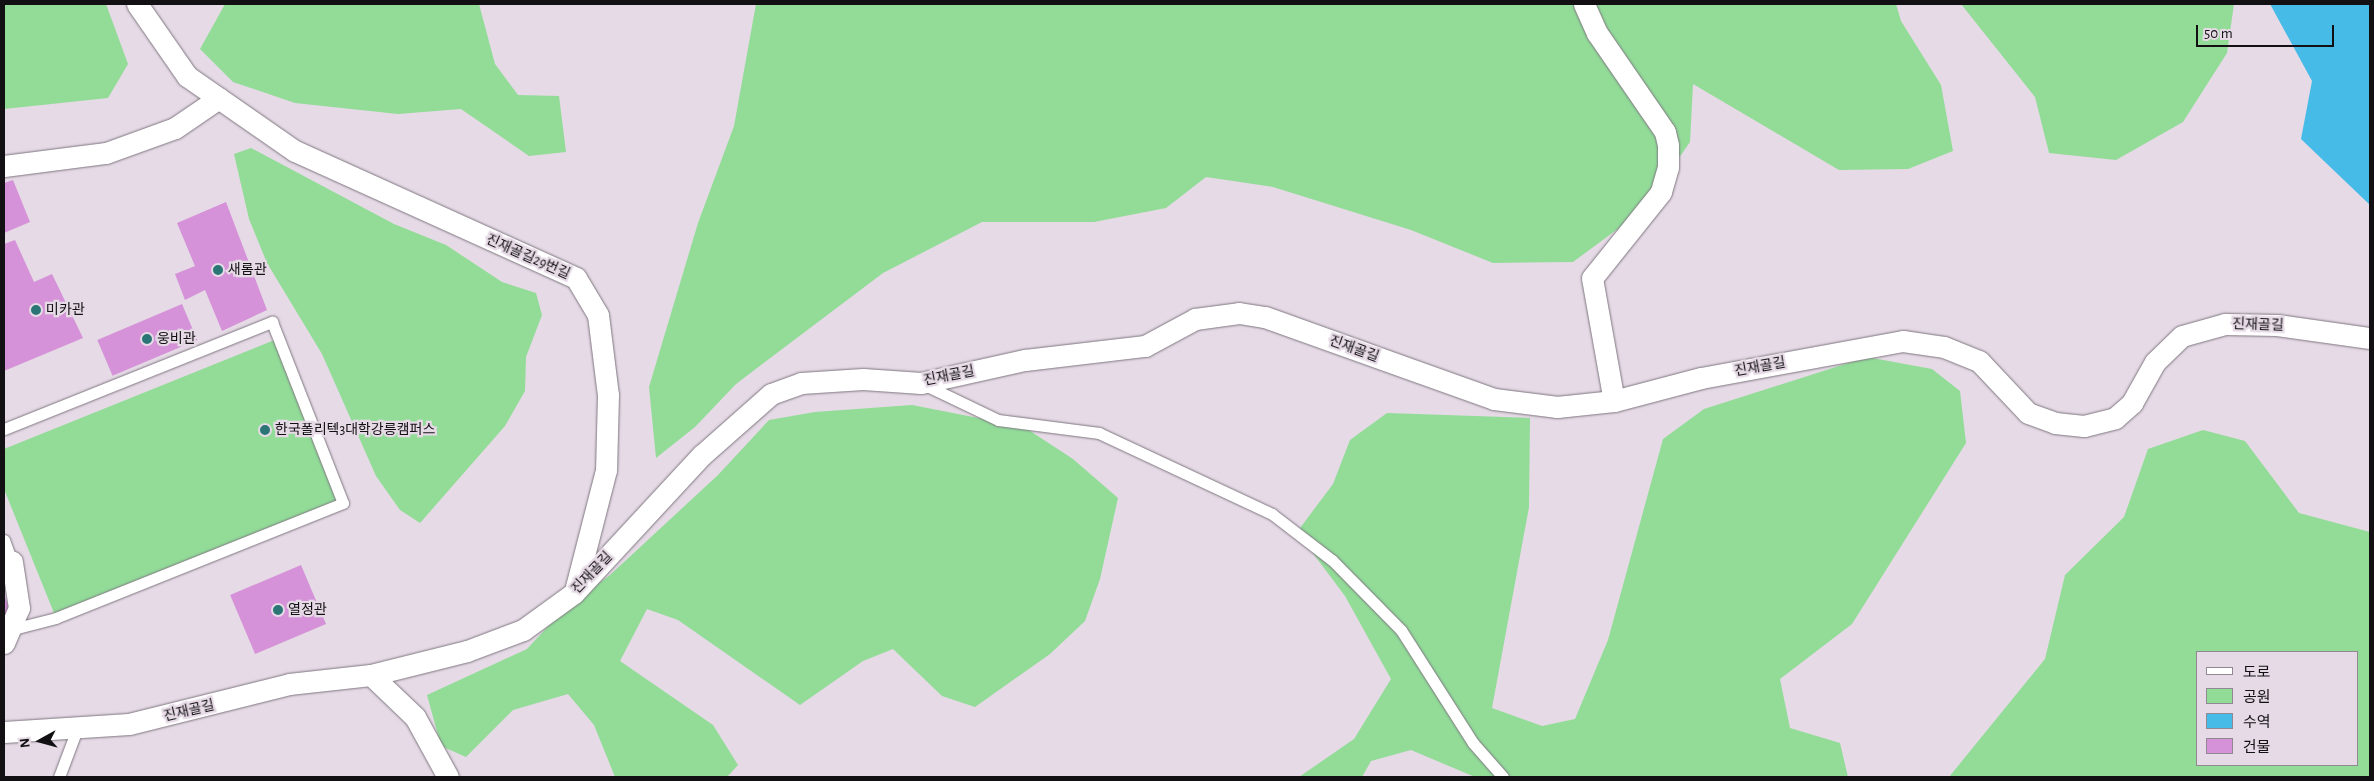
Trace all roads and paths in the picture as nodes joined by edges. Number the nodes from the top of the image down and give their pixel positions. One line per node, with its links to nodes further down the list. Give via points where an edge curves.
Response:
1 (137, 4): 3 (street, 진재골길29번길, via 187,76)
2 (1584, 4): 7 (street, via 1597,33 1665,132 1668,146 1668,167 1661,192 1592,278)
3 (219, 98): 4 (street, via 175,128 106,153); 11 (street, 진재골길29번길, via 294,151 576,278 598,315 608,395 606,470)
4 (4, 166)
5 (2370, 338): 7 (street, 진재골길, via 2277,325 2226,324 2182,336 2155,362 2132,403 2114,418 2084,426 2055,423 2028,413 1979,361 1944,347 1904,342 1701,378)
6 (922, 383): 7 (street, 진재골길, via 1025,360 1145,346 1195,319 1240,313 1265,317 1494,399 1557,407); 11 (street, 진재골길, via 824,380 771,394 702,455); 18 (lane, via 998,420 1099,433 1272,514 1332,560 1401,630 1473,742)
7 (1614, 401)
8 (4, 429): 12 (lane, via 272,322 343,503)
9 (4, 540): 10 (lane)
10 (12, 562): 12 (street, via 20,608)
11 (574, 593): 13 (street, 진재골길, via 522,630 467,651)
12 (6, 637)
13 (371, 675): 14 (street, 진재골길, via 289,684 192,711); 17 (street, via 415,717)
14 (77, 729): 15 (street, 진재골길); 16 (lane)
15 (4, 732)
16 (59, 777)
17 (448, 777)
18 (1503, 777)

